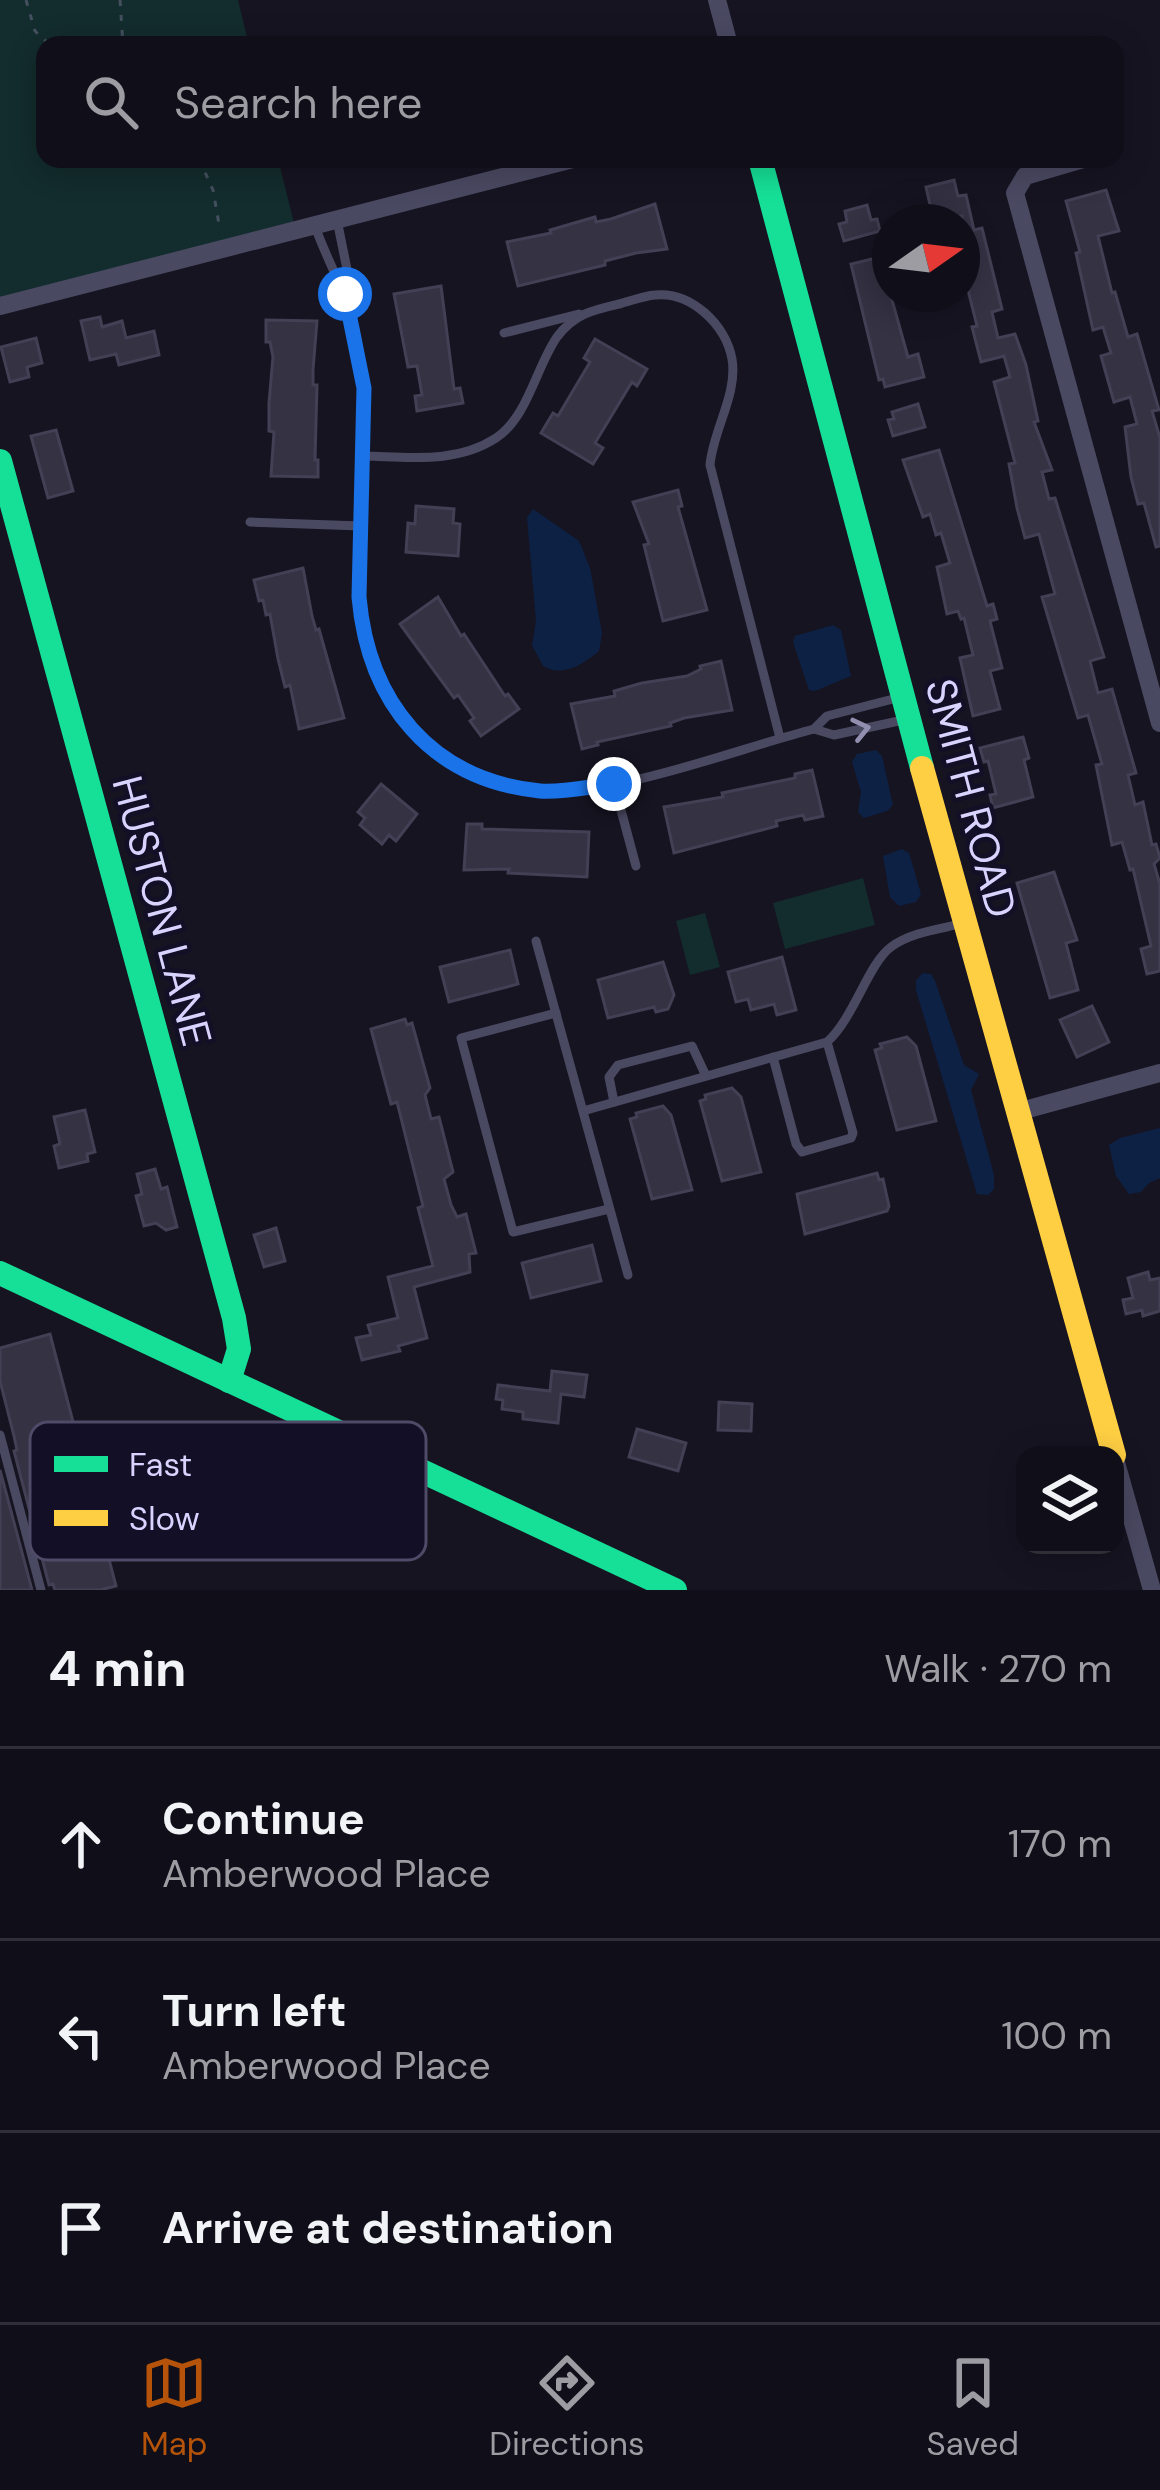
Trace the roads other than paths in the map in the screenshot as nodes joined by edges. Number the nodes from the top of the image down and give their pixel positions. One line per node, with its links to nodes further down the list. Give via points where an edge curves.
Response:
1 (717, 0): 2 (street)
2 (727, 36)
3 (539, 168): 6 (street)
4 (762, 168): 16 (street, SMITH ROAD)
5 (1052, 168): 17 (street, via 1025,176 1016,193)
6 (337, 220): 7 (street); 8 (lane)
7 (315, 226): 8 (lane); 9 (street)
8 (345, 294): 12 (lane, via 364,388)
9 (0, 305)
10 (579, 314): 11 (lane); 12 (lane, via 557,337 502,435 450,457); 19 (lane, via 671,296 690,302 725,335 733,383 710,465)
11 (504, 333)
12 (364, 456): 15 (lane)
13 (0, 461): 35 (street, HUSTON LANE, via 235,1318)
14 (250, 522): 15 (lane)
15 (361, 526): 20 (lane, via 362,628 371,662 413,733 459,769 491,781 543,791)
16 (905, 708): 18 (lane, via 827,716); 18 (lane, one-way to 16, via 834,735); 22 (street, SMITH ROAD)
17 (1160, 723)
18 (814, 729): 19 (lane)
19 (780, 738): 20 (lane)
20 (614, 784): 21 (lane)
21 (636, 866)
22 (964, 923): 25 (lane, via 887,949); 31 (street, SMITH ROAD)
23 (536, 941): 24 (lane)
24 (556, 1013): 30 (lane); 32 (lane, via 461,1038 513,1232)
25 (827, 1042): 26 (lane); 26 (lane, via 853,1133 826,1147 802,1152 796,1144)
26 (773, 1058): 28 (lane)
27 (1160, 1073): 31 (street)
28 (706, 1076): 29 (lane); 29 (lane, via 692,1046 618,1065 609,1077)
29 (614, 1102): 30 (lane)
30 (583, 1111): 32 (lane)
31 (1017, 1112): 38 (street, SMITH ROAD)
32 (609, 1209): 34 (lane)
33 (0, 1273): 35 (street)
34 (628, 1275)
35 (229, 1381): 36 (street)
36 (316, 1422)
37 (0, 1435): 41 (lane)
38 (1111, 1446)
39 (426, 1473): 44 (street)
40 (1124, 1492): 45 (street, SMITH ROAD)
41 (30, 1548)
42 (33, 1560): 43 (lane)
43 (41, 1590)
44 (675, 1590)
45 (1152, 1590)

